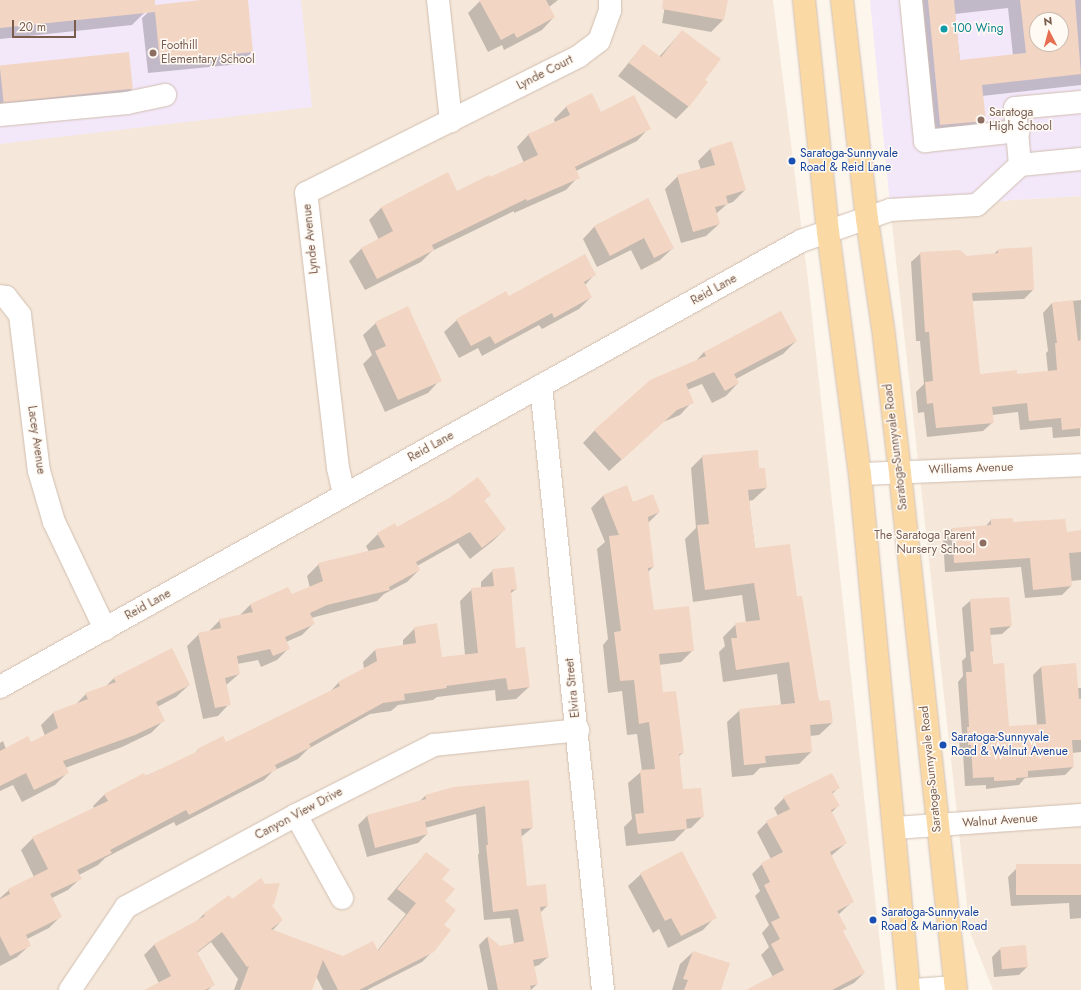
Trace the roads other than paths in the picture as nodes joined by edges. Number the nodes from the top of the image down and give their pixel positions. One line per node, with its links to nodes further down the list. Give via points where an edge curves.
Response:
1 (438, 0): 9 (street)
2 (610, 0): 9 (street, Lynde Court, via 610,10 599,41 579,56)
3 (804, 0): 14 (main road)
4 (842, 0): 13 (main road, Saratoga-Sunnyvale Road)
5 (911, 0): 10 (street, via 925,141)
6 (165, 95): 8 (street, via 127,103)
7 (1081, 102): 10 (street, via 1015,108)
8 (0, 115)
9 (451, 121): 20 (street, Lynde Avenue, via 306,193 338,468)
10 (1018, 131): 12 (street)
11 (1081, 159): 12 (street)
12 (1020, 165): 13 (street, Reid Lane, via 977,205 898,208)
13 (867, 219): 14 (street, Reid Lane); 18 (main road, Saratoga-Sunnyvale Road)
14 (828, 232): 16 (street, Reid Lane, via 801,241); 19 (main road)
15 (0, 296): 21 (street, Lacey Avenue, via 6,298 20,315 39,471 54,522)
16 (542, 386): 20 (street, Reid Lane); 23 (street, Elvira Street)
17 (1081, 465): 18 (street, Williams Avenue)
18 (900, 473): 19 (street, Williams Avenue); 26 (main road, Saratoga-Sunnyvale Road)
19 (860, 474): 27 (main road)
20 (344, 494): 21 (street, Reid Lane)
21 (104, 629): 22 (street, Reid Lane)
22 (0, 687)
23 (578, 730): 24 (street, Canyon View Drive, via 434,745); 31 (street, Elvira Street)
24 (296, 815): 28 (street); 30 (street, Canyon View Drive, via 126,907)
25 (1081, 815): 26 (street, Walnut Avenue)
26 (938, 825): 27 (street, Walnut Avenue); 29 (main road, Saratoga-Sunnyvale Road)
27 (895, 828): 32 (main road)
28 (342, 898)
29 (956, 989): 33 (street)
30 (70, 990)
31 (603, 990)
32 (909, 990)
33 (914, 990)

